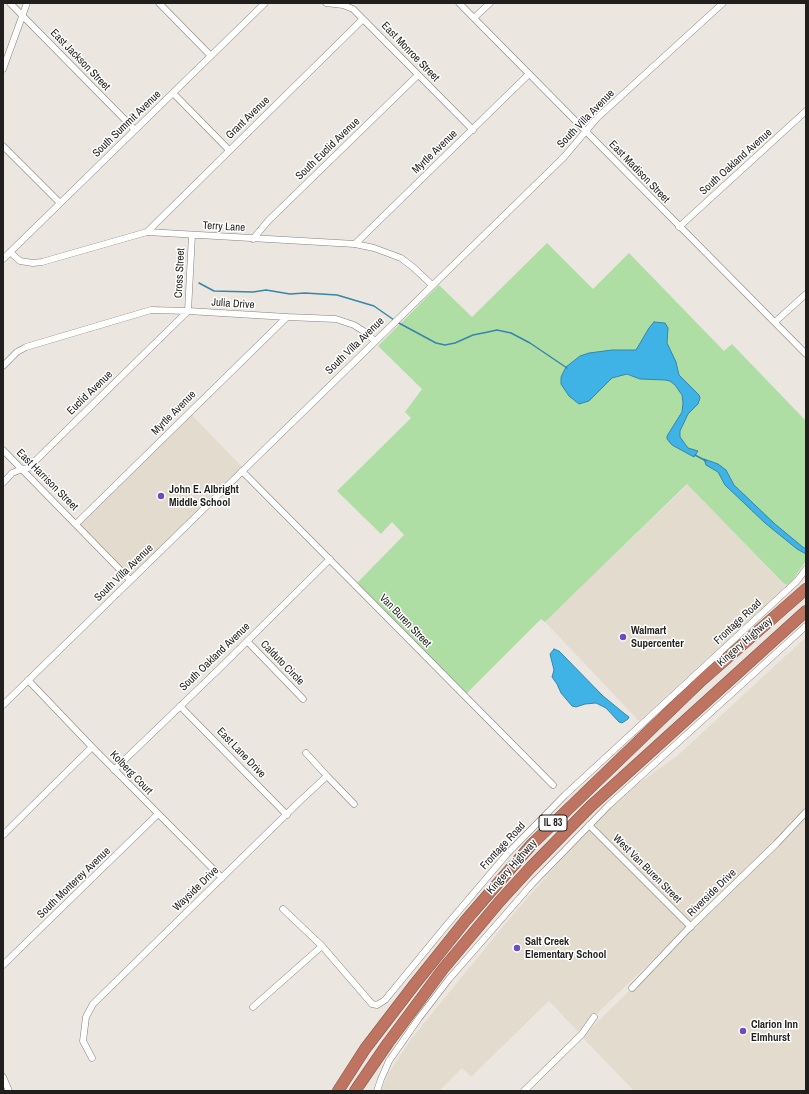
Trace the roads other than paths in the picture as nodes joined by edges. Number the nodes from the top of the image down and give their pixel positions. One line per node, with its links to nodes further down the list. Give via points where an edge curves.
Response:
1 (10, 3): 9 (street, East Jackson Street)
2 (27, 3): 9 (street)
3 (159, 3): 12 (street)
4 (265, 3): 12 (street, South Summit Avenue)
5 (326, 3): 11 (street, East Monroe Street, via 349,7)
6 (459, 3): 10 (street, East Madison Street)
7 (490, 3): 10 (street)
8 (723, 3): 20 (street, South Villa Avenue, via 597,118)
9 (23, 16): 13 (street); 18 (street, East Jackson Street)
10 (474, 18): 14 (street, East Madison Street)
11 (363, 19): 15 (street, East Monroe Street); 22 (street, Grant Avenue)
12 (211, 56): 16 (street, South Summit Avenue)
13 (3, 69)
14 (529, 74): 19 (street, Myrtle Avenue); 20 (street, East Madison Street)
15 (418, 75): 19 (street, East Monroe Street); 27 (street, South Euclid Avenue, via 268,221)
16 (173, 93): 18 (street, South Summit Avenue); 22 (street)
17 (806, 111): 24 (street, South Oakland Avenue)
18 (135, 130): 23 (street, South Summit Avenue)
19 (473, 130): 28 (street, Myrtle Avenue)
20 (586, 132): 24 (street, East Madison Street); 31 (street, South Villa Avenue, via 564,157)
21 (3, 146): 23 (street)
22 (229, 150): 25 (street, Grant Avenue)
23 (60, 203): 29 (street, South Summit Avenue)
24 (679, 227): 35 (street, East Madison Street)
25 (147, 232): 26 (street, Terry Lane); 29 (street, Terry Lane, via 42,262 20,261)
26 (192, 235): 27 (street, Terry Lane); 33 (street, Cross Street)
27 (253, 239): 28 (street, Terry Lane)
28 (355, 244): 31 (street, Terry Lane, via 401,258)
29 (10, 252): 30 (street, South Summit Avenue)
30 (3, 260)
31 (432, 285): 36 (street, South Villa Avenue)
32 (806, 294): 35 (street)
33 (188, 311): 34 (street, Julia Drive); 38 (street, Julia Drive, via 151,310 26,347); 40 (street, Euclid Avenue, via 28,468)
34 (286, 317): 36 (street, Julia Drive, via 336,319 354,325); 43 (street, Myrtle Avenue)
35 (775, 322): 37 (street, East Madison Street)
36 (375, 341): 41 (street, South Villa Avenue)
37 (806, 354)
38 (3, 366)
39 (3, 450): 40 (street, East Harrison Street)
40 (22, 469): 42 (street, Euclid Avenue, via 12,473); 43 (street, East Harrison Street)
41 (242, 472): 44 (street, Van Buren Street); 46 (street, South Villa Avenue)
42 (3, 483)
43 (76, 524): 46 (street, East Harrison Street)
44 (330, 559): 50 (street, South Oakland Avenue); 59 (street, Van Buren Street)
45 (806, 569): 69 (street, Frontage Road, via 797,581 565,795 507,854 385,1000 377,1005 372,1004)
46 (130, 580): 51 (street, South Villa Avenue)
47 (806, 589): 77 (highway, Kingery Highway / IL 83, via 700,681 532,844 414,985 365,1049)
48 (806, 611): 78 (highway, Kingery Highway / IL 83, via 591,806 531,868 444,969)
49 (806, 626): 64 (street)
50 (247, 641): 52 (street, Calduto Circle); 54 (street, South Oakland Avenue)
51 (28, 680): 53 (street, South Villa Avenue); 55 (street, Kolberg Court)
52 (303, 699)
53 (3, 705)
54 (180, 706): 57 (street, South Oakland Avenue); 63 (street, East Lane Drive)
55 (92, 747): 57 (street, Kolberg Court); 65 (street)
56 (306, 753): 58 (street)
57 (114, 770): 62 (street, Kolberg Court)
58 (327, 776): 60 (street); 63 (street, Wayside Drive)
59 (553, 785)
60 (354, 804)
61 (806, 812): 68 (street, Riverside Drive)
62 (158, 814): 66 (street, Kolberg Court); 70 (street, South Monterey Avenue)
63 (287, 815): 66 (street, Wayside Drive)
64 (589, 825): 68 (street, West Van Buren Street); 79 (street, via 532,884 449,979 390,1061)
65 (3, 835)
66 (222, 878): 74 (street, Wayside Drive, via 93,1004 86,1018 83,1040)
67 (283, 909): 69 (street, Frontage Road)
68 (691, 927): 71 (street, Riverside Drive)
69 (322, 946): 72 (street)
70 (3, 965)
71 (632, 988)
72 (253, 1007)
73 (594, 1017): 80 (street, via 582,1034)
74 (92, 1058)
75 (3, 1077): 76 (street)
76 (9, 1091)
77 (338, 1091)
78 (355, 1091)
79 (377, 1091)
80 (524, 1091)

